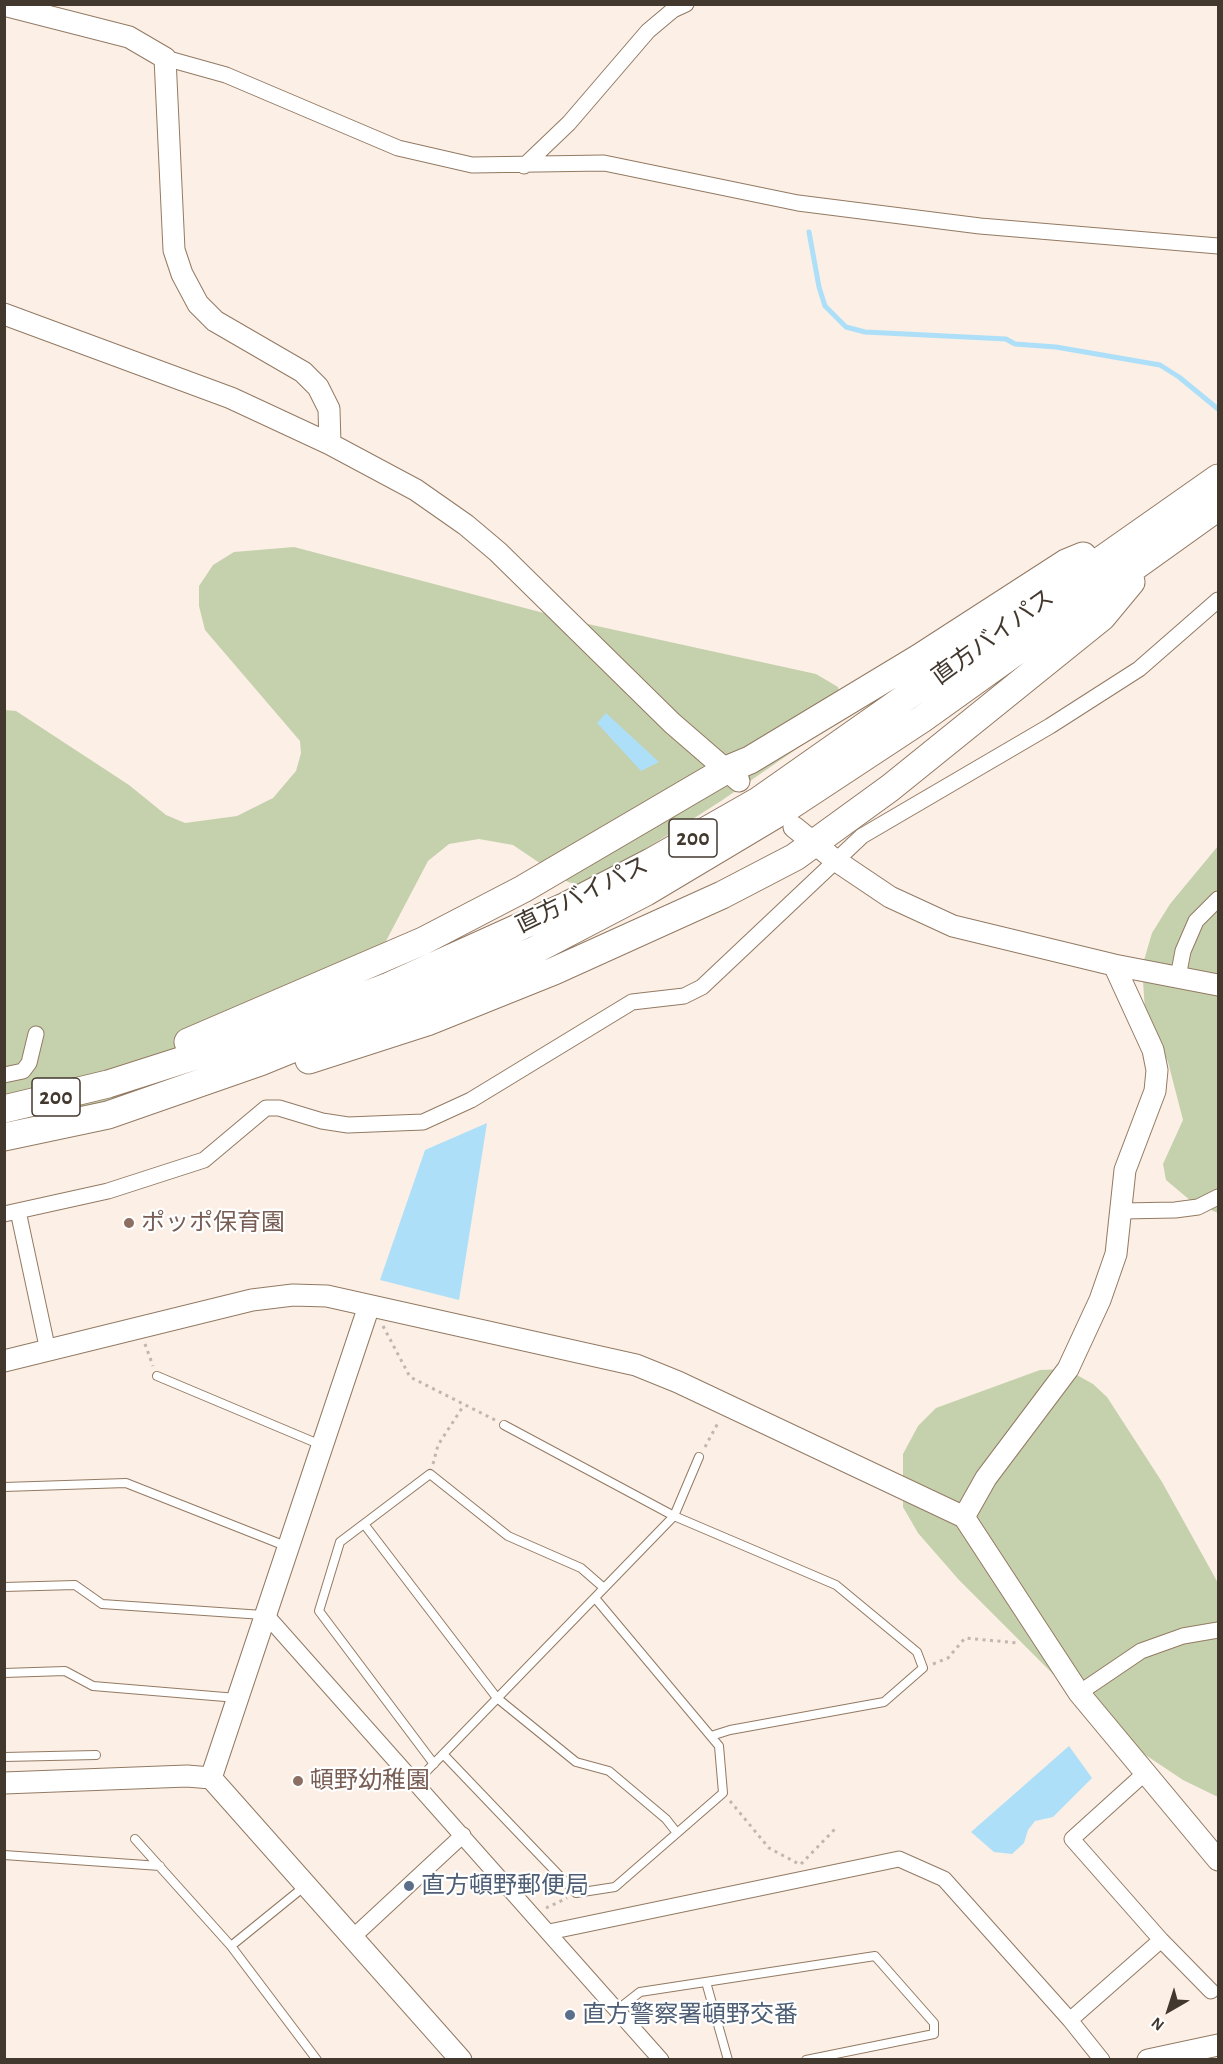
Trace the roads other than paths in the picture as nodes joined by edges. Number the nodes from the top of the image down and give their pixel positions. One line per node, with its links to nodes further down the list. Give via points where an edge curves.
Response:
1 (686, 4): 4 (street, via 648,31 569,123)
2 (4, 5): 3 (street, via 129,37)
3 (165, 58): 4 (street, via 226,75 398,148 472,165); 7 (street, via 174,250 182,274 198,304 215,321 303,372 318,387 329,409)
4 (524, 166): 5 (street, via 604,163 798,203 980,226)
5 (1218, 246)
6 (4, 314): 7 (street, via 231,398)
7 (330, 444): 13 (street, via 416,490 466,525 672,723)
8 (1218, 478): 10 (highway, 直方バイパス / 200)
9 (1218, 507): 11 (highway, 直方バイパス / 200)
10 (1134, 536): 13 (highway, via 1066,563 750,760); 22 (highway, 直方バイパス / 200, via 758,801 651,862 566,906 389,986 252,1038)
11 (1153, 555): 15 (highway, via 1102,617 890,788); 24 (highway, 直方バイパス / 200, via 913,725 790,806 646,892 535,950 385,1013)
12 (1218, 600): 15 (street, via 1139,669 862,836)
13 (733, 776): 22 (highway, via 423,941 152,1058)
14 (794, 827): 15 (street)
15 (824, 853): 17 (street, via 890,897 953,926); 24 (highway, via 427,1022 165,1107); 28 (street, via 702,987 684,996 632,1002 471,1100 423,1122 348,1125 266,1108 204,1160 108,1191)
16 (1218, 899): 18 (street, via 1196,921 1183,951)
17 (1114, 965): 18 (street); 27 (street, via 1154,1050 1157,1070 1155,1091 1125,1170)
18 (1178, 977): 19 (street)
19 (1218, 985)
20 (36, 1035): 21 (street, via 23,1071)
21 (4, 1076)
22 (108, 1084): 23 (highway, 直方バイパス / 200)
23 (4, 1109)
24 (108, 1115): 25 (highway, 直方バイパス / 200)
25 (4, 1137)
26 (1218, 1197): 27 (street, via 1198,1207)
27 (1122, 1211): 38 (street, via 1116,1254 1068,1370 986,1478)
28 (11, 1212): 30 (street)
29 (375, 1314): 30 (street, via 327,1296 293,1295 252,1300); 34 (street); 38 (street, via 636,1365)
30 (48, 1351): 31 (street)
31 (4, 1361)
32 (157, 1376): 34 (lane)
33 (504, 1425): 37 (lane)
34 (323, 1446): 40 (street)
35 (699, 1457): 37 (lane)
36 (4, 1486): 40 (lane, via 126,1484)
37 (674, 1516): 42 (lane); 50 (lane, via 836,1585 917,1652 923,1668 884,1702)
38 (964, 1517): 47 (street)
39 (364, 1524): 42 (lane, via 430,1474 508,1536 581,1568); 49 (lane); 54 (lane, via 340,1542 319,1611)
40 (290, 1548): 44 (street)
41 (4, 1587): 44 (lane, via 75,1585 102,1604)
42 (604, 1588): 43 (lane)
43 (595, 1598): 49 (lane); 50 (lane)
44 (267, 1616): 48 (street); 57 (street)
45 (1218, 1630): 47 (street, via 1183,1636 1141,1651)
46 (4, 1673): 48 (lane, via 65,1671 93,1686)
47 (1079, 1693): 55 (street)
48 (239, 1698): 56 (street)
49 (497, 1698): 51 (lane); 59 (lane, via 576,1762 609,1771)
50 (711, 1736): 59 (lane, via 719,1746 723,1793)
51 (443, 1754): 54 (lane); 59 (lane, via 576,1893 615,1887)
52 (96, 1755): 53 (lane)
53 (4, 1757)
54 (434, 1764): 57 (lane)
55 (1144, 1773): 63 (street); 68 (street, via 1072,1839)
56 (212, 1778): 58 (street); 65 (street)
57 (416, 1782): 60 (street)
58 (4, 1783)
59 (677, 1833)
60 (463, 1835): 66 (street); 67 (street)
61 (135, 1839): 64 (lane)
62 (4, 1855): 64 (lane)
63 (1218, 1860)
64 (160, 1866): 69 (lane)
65 (306, 1885): 67 (street); 69 (lane)
66 (549, 1932): 72 (street); 73 (street, via 899,1859 944,1879)
67 (353, 1937): 76 (street)
68 (1161, 1940): 71 (street); 73 (street)
69 (231, 1946): 75 (lane)
70 (706, 1982): 72 (lane, via 640,1992); 78 (lane); 79 (lane, via 875,1956 934,2023 934,2034)
71 (1211, 1990)
72 (617, 2010): 77 (street)
73 (1070, 2020): 80 (street)
74 (1218, 2045): 81 (street)
75 (317, 2060)
76 (461, 2060)
77 (660, 2060)
78 (728, 2060)
79 (806, 2060)
80 (1101, 2060)
81 (1148, 2060)

